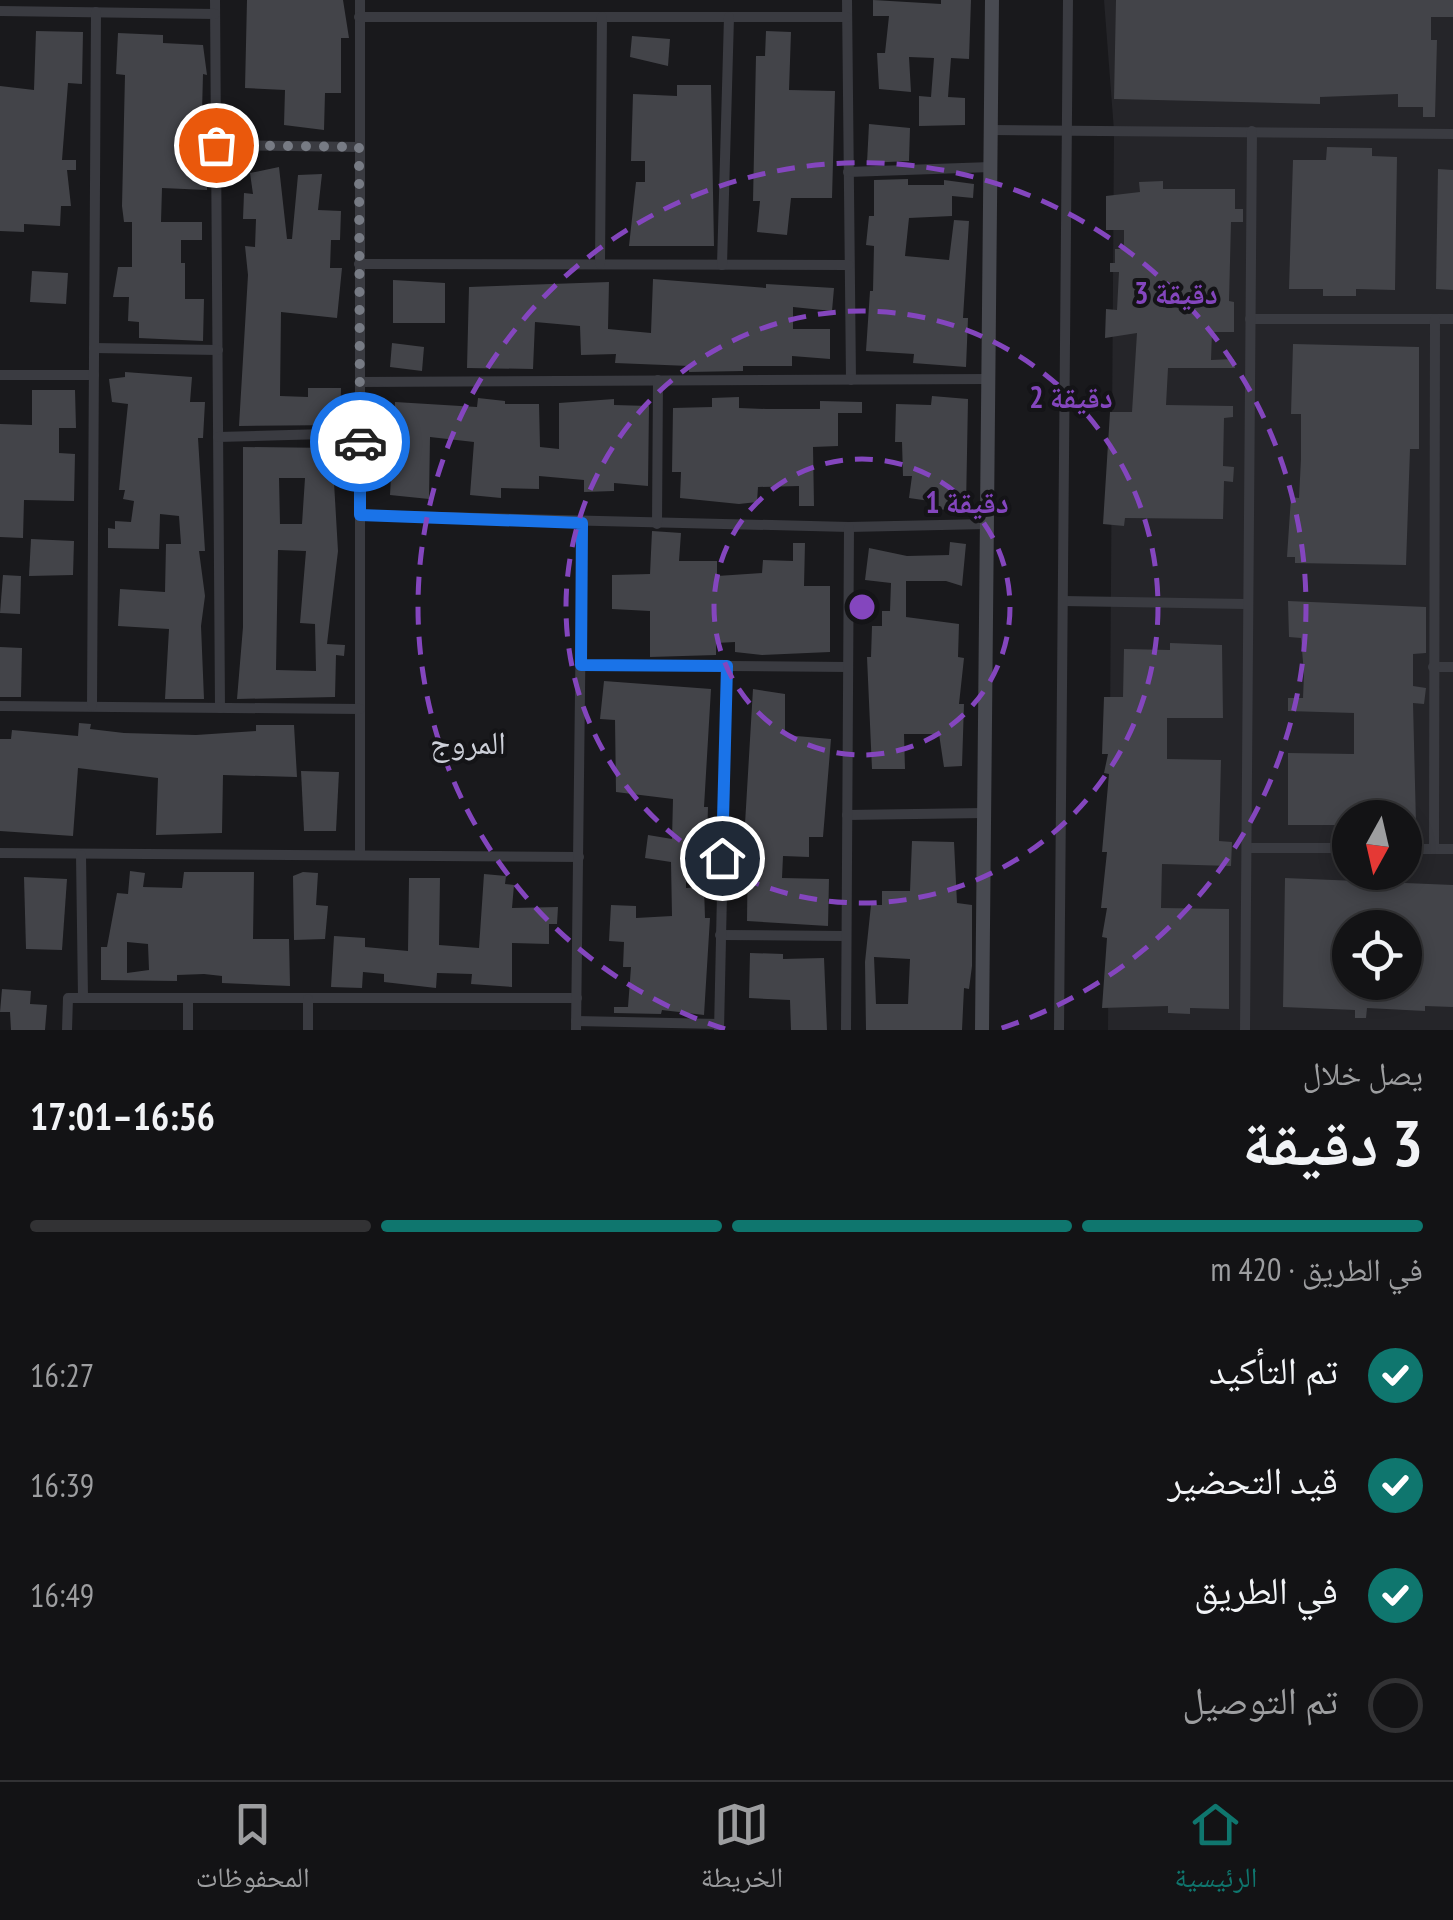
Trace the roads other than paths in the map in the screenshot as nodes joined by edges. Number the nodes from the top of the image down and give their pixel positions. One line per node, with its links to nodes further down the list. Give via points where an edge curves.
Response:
1 (215, 0): 8 (street)
2 (360, 0): 9 (street)
3 (847, 0): 12 (street)
4 (992, 0): 13 (street)
5 (1068, 0): 14 (street)
6 (0, 11): 7 (street)
7 (96, 12): 8 (street); 28 (street)
8 (215, 14): 17 (street)
9 (359, 17): 10 (street); 18 (street)
10 (602, 17): 11 (street); 22 (street)
11 (729, 17): 12 (street); 23 (street)
12 (848, 17): 20 (street)
13 (991, 130): 14 (street); 19 (street)
14 (1065, 130): 15 (street); 43 (street)
15 (1252, 131): 16 (street); 25 (street)
16 (1453, 134)
17 (216, 145): 18 (street); 29 (street)
18 (359, 147): 21 (street)
19 (991, 167): 20 (street); 34 (street)
20 (848, 172): 24 (street)
21 (360, 264): 22 (street); 35 (street)
22 (600, 264): 23 (street)
23 (722, 265): 24 (street)
24 (849, 265): 33 (street)
25 (1250, 319): 26 (street); 44 (street)
26 (1436, 319): 27 (street); 49 (street)
27 (1453, 319)
28 (94, 348): 29 (street); 31 (street)
29 (218, 350): 37 (street)
30 (0, 375): 31 (street)
31 (94, 375): 51 (street)
32 (658, 380): 33 (street); 35 (street); 40 (street)
33 (851, 380): 34 (street)
34 (990, 380): 41 (street)
35 (360, 382): 36 (street)
36 (360, 433): 37 (street); 38 (street)
37 (218, 437): 52 (street)
38 (360, 515): 39 (street); 53 (street)
39 (582, 523): 40 (street); 45 (street)
40 (657, 524): 42 (street)
41 (988, 524): 42 (street); 54 (street)
42 (849, 527): 47 (street)
43 (1063, 601): 44 (street); 78 (street)
44 (1246, 604): 56 (street)
45 (581, 665): 46 (street); 64 (street)
46 (727, 666): 47 (street); 65 (street)
47 (848, 667): 55 (street)
48 (1453, 667): 49 (street)
49 (1433, 668): 59 (street)
50 (0, 706): 51 (street)
51 (92, 706): 52 (street)
52 (220, 708): 53 (street)
53 (360, 708): 62 (street)
54 (984, 813): 55 (street); 77 (street)
55 (847, 815): 66 (street)
56 (1248, 848): 57 (street); 79 (street)
57 (1332, 848)
58 (1422, 849): 59 (street)
59 (1434, 849): 60 (street)
60 (1453, 849)
61 (0, 853): 63 (street)
62 (360, 854): 63 (street); 64 (street)
63 (81, 855): 67 (street)
64 (579, 857): 68 (street)
65 (720, 935): 66 (street); 72 (street)
66 (846, 936): 76 (street)
67 (83, 998): 69 (street); 73 (street, via 68,998)
68 (577, 998): 70 (street); 71 (street)
69 (188, 999): 70 (street); 74 (street)
70 (308, 999): 75 (street)
71 (576, 1025): 72 (street)
72 (719, 1027)
73 (67, 1030)
74 (188, 1030)
75 (308, 1030)
76 (846, 1030)
77 (982, 1030)
78 (1059, 1030)
79 (1245, 1030)

